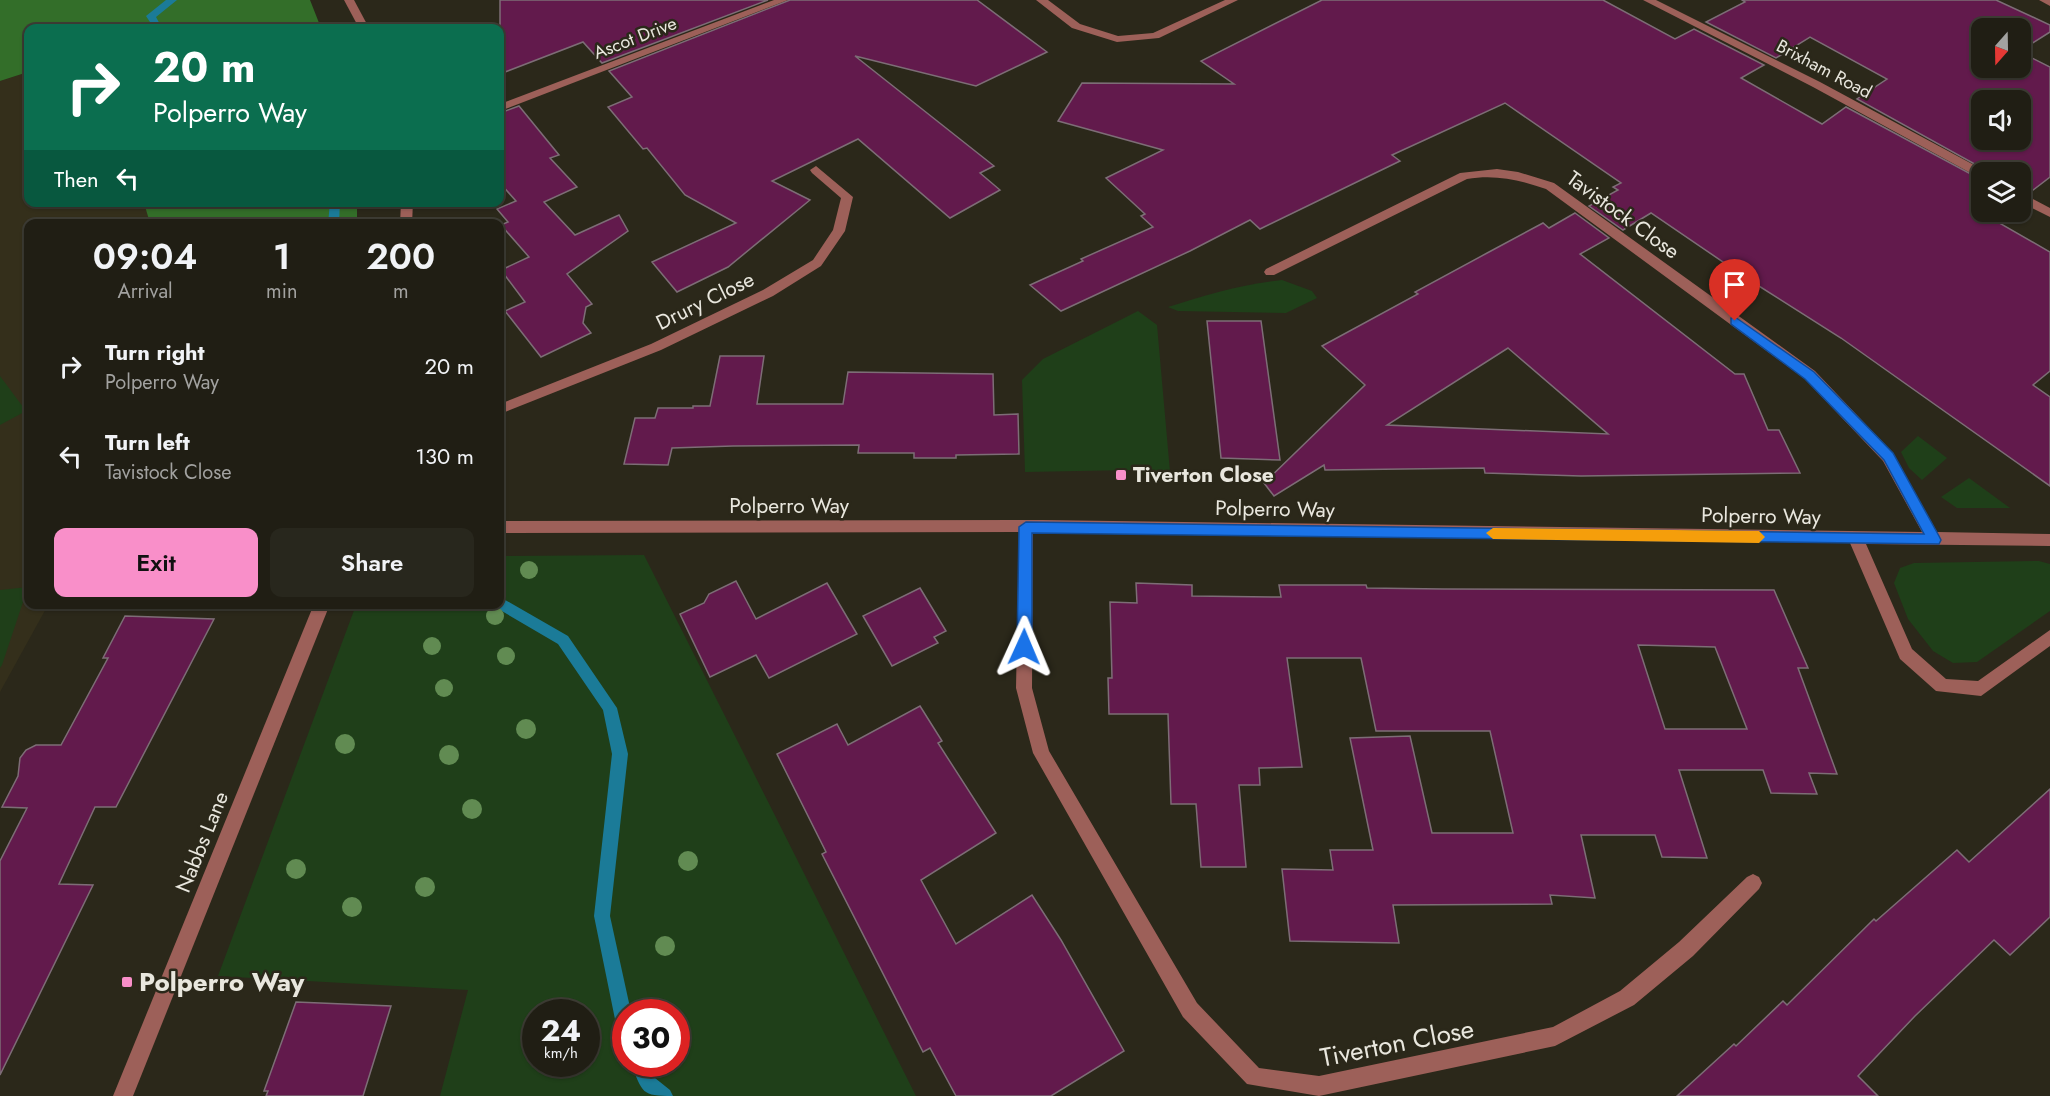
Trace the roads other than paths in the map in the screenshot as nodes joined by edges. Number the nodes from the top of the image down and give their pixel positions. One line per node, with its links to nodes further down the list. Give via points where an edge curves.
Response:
1 (349, 0): 8 (street)
2 (783, 0): 9 (street, Ascot Drive)
3 (1041, 0): 4 (street, via 1076,26 1117,39 1155,36)
4 (1233, 0)
5 (1648, 0): 10 (street, Brixham Road)
6 (2044, 0): 7 (street)
7 (2050, 3)
8 (362, 24)
9 (504, 106)
10 (1971, 168)
11 (816, 170): 15 (street, Drury Close, via 847,197 839,231 817,263 768,293 656,347)
12 (2031, 202): 13 (street)
13 (2050, 213)
14 (1270, 273): 19 (street, Tavistock Close, via 1464,176 1503,173 1550,186 1809,375 1888,457)
15 (504, 407)
16 (504, 527): 17 (street, Polperro Way)
17 (1026, 527): 18 (street, Polperro Way); 23 (street, Tiverton Close, via 1024,688 1041,753 1190,1010 1254,1077 1319,1086 1555,1036 1628,998 1686,949)
18 (1856, 539): 19 (street, Polperro Way); 22 (street, via 1906,654 1942,686 1981,689)
19 (1934, 540): 20 (street, Polperro Way)
20 (2050, 540)
21 (320, 609): 24 (street, Nabbs Lane)
22 (2050, 637)
23 (1753, 883)
24 (123, 1096)

